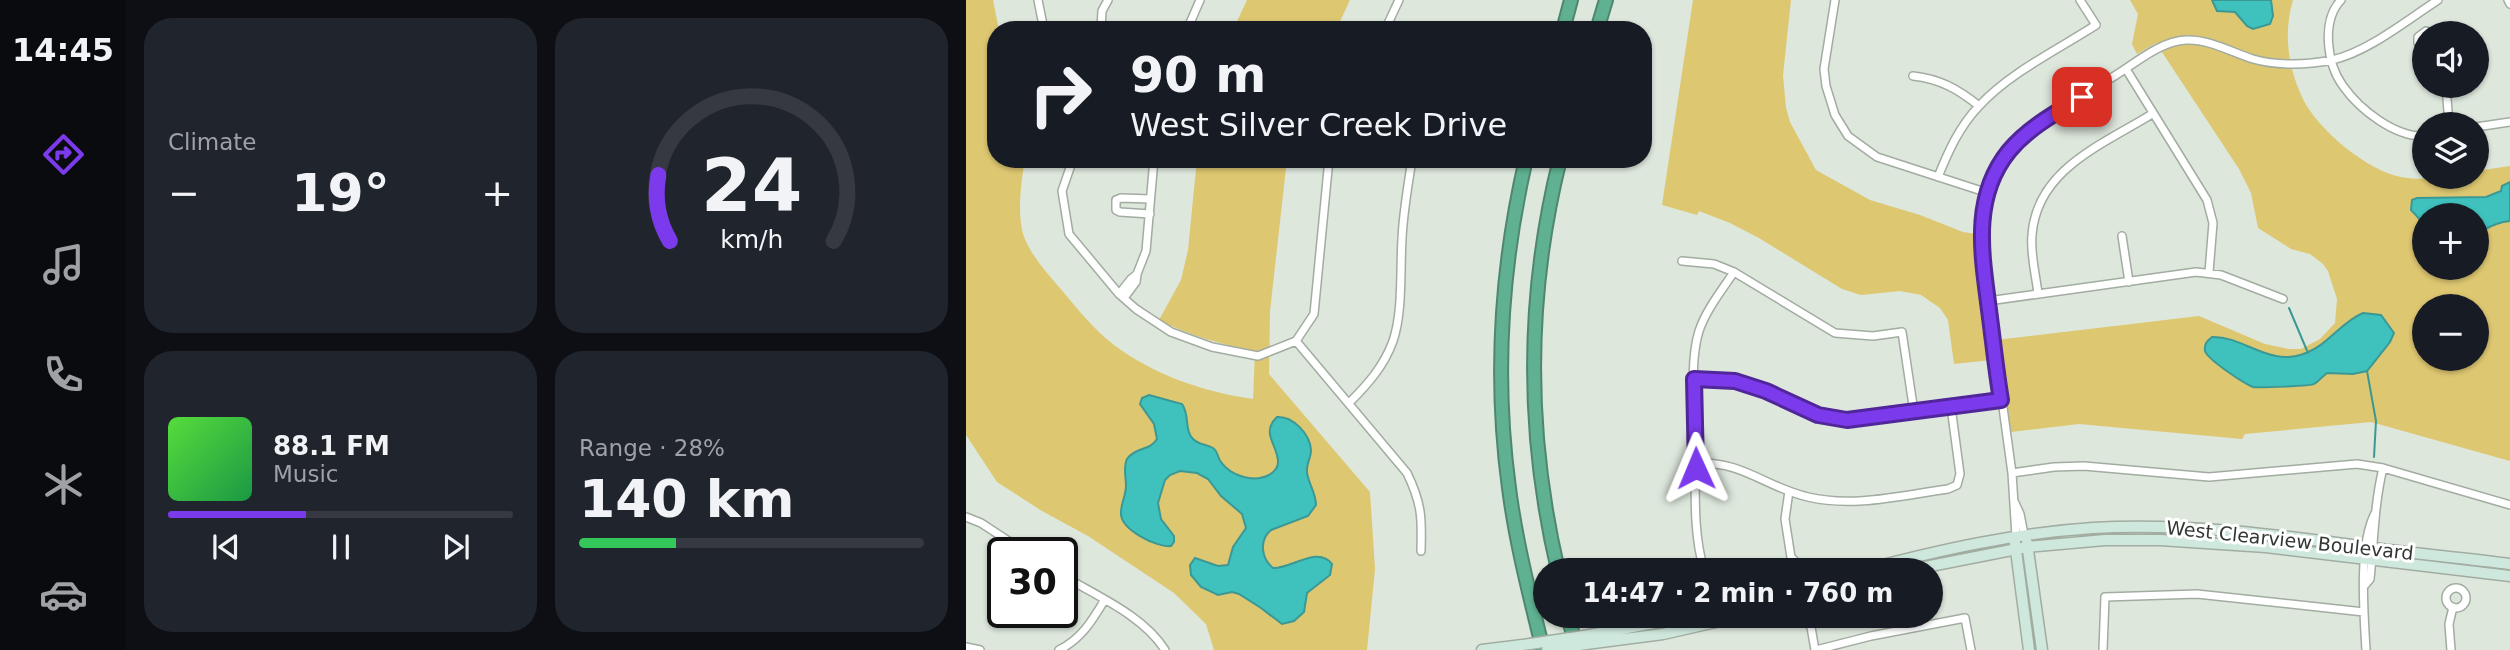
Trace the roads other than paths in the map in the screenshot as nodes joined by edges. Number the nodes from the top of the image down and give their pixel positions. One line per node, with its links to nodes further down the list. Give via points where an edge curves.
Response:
1 (1038, 0): 11 (street)
2 (1108, 0): 12 (street)
3 (1200, 0): 13 (street)
4 (1399, 0): 14 (street)
5 (1572, 0): 15 (highway)
6 (1606, 0): 16 (highway)
7 (1835, 0): 31 (street, via 1825,69 1829,101 1840,125 1877,157)
8 (2080, 0): 20 (street, via 2096,25 2001,86)
9 (2341, 0): 17 (street, via 2332,10 2328,26)
10 (2438, 0): 17 (street, via 2370,43)
11 (1042, 21)
12 (1101, 21)
13 (1190, 21)
14 (1389, 21)
15 (1566, 21)
16 (1600, 21)
17 (2332, 59): 18 (street, via 2271,63 2188,40 2171,42); 24 (street, via 2344,88 2382,122)
18 (2126, 69): 21 (street); 32 (street, via 2021,138 2001,163)
19 (1913, 76): 20 (street, via 1944,83)
20 (1979, 106): 31 (street, via 1958,133)
21 (2152, 114): 38 (street, via 2207,200 2213,223); 40 (street, via 2051,181 2033,220)
22 (2510, 122): 23 (street)
23 (2489, 126)
24 (2412, 135)
25 (1070, 168): 41 (street, via 1062,191 1069,234)
26 (1153, 168): 33 (street)
27 (1328, 168): 44 (street, via 1314,314)
28 (1411, 168): 47 (street, via 1394,339 1384,362)
29 (1525, 168): 83 (highway, via 1505,278 1501,404 1513,513)
30 (1558, 168): 62 (highway, via 1543,245 1534,353 1538,458)
31 (1938, 177): 32 (street)
32 (1987, 193): 43 (street, via 1981,247)
33 (1150, 199): 34 (street); 34 (street, via 1121,198 1114,205 1120,212)
34 (1150, 214): 41 (street, via 1146,251 1136,282)
35 (2122, 236): 39 (street)
36 (1682, 261): 37 (street, via 1714,264)
37 (1734, 272): 45 (street, via 1699,330); 49 (street, via 1835,333 1873,337 1902,332)
38 (2209, 272): 39 (street); 42 (street)
39 (2129, 282): 40 (street)
40 (2038, 294): 43 (street)
41 (1121, 296): 44 (street, via 1171,332 1238,353 1258,356)
42 (2283, 299)
43 (1988, 301): 46 (street)
44 (1296, 341): 47 (street)
45 (1694, 379): 49 (street, via 1751,385 1831,418); 50 (street)
46 (2001, 400): 48 (street); 52 (street)
47 (1350, 402): 61 (street, via 1407,473 1417,493)
48 (1951, 407): 49 (street); 53 (street, via 1960,474 1957,485 1845,501)
49 (1914, 412)
50 (1696, 463): 53 (street, via 1728,464); 63 (street)
51 (2383, 468): 52 (street, via 2357,464 2209,477 2071,466); 54 (street); 59 (street)
52 (2011, 473): 56 (street)
53 (1789, 492): 64 (street, via 1785,519)
54 (2510, 505)
55 (966, 517): 57 (street)
56 (2020, 536): 58 (street); 59 (street, West Clearview Boulevard, via 2096,528 2175,527); 60 (street); 65 (street, West Clearview Boulevard)
57 (1002, 537)
58 (2027, 547): 60 (street, West Clearview Boulevard); 66 (street, West Clearview Boulevard, via 2168,540); 87 (street)
59 (2370, 547): 66 (street); 68 (street, West Clearview Boulevard)
60 (2015, 549): 67 (street, West Clearview Boulevard); 86 (street)
61 (1421, 551)
62 (1555, 558)
63 (1702, 558)
64 (1792, 558)
65 (1909, 558)
66 (2368, 560): 69 (street, West Clearview Boulevard); 73 (street, via 2363,578)
67 (1943, 563)
68 (2510, 564)
69 (2510, 576)
70 (1078, 585): 71 (street)
71 (1104, 601): 80 (street, via 1086,630); 81 (street, via 1137,621)
72 (2453, 607): 90 (street)
73 (2364, 612): 88 (street, via 2197,594 2105,597); 89 (street)
74 (1643, 628): 77 (street)
75 (1689, 628): 77 (street)
76 (1811, 628): 84 (street)
77 (1582, 643): 82 (street, bridge); 83 (street, bridge)
78 (966, 647): 79 (street)
79 (980, 650)
80 (1059, 650)
81 (1165, 650)
82 (1482, 650)
83 (1545, 650)
84 (1816, 650): 85 (street, via 1965,618)
85 (1971, 650)
86 (2029, 650)
87 (2042, 650)
88 (2103, 650)
89 (2366, 650)
90 (2451, 650)

